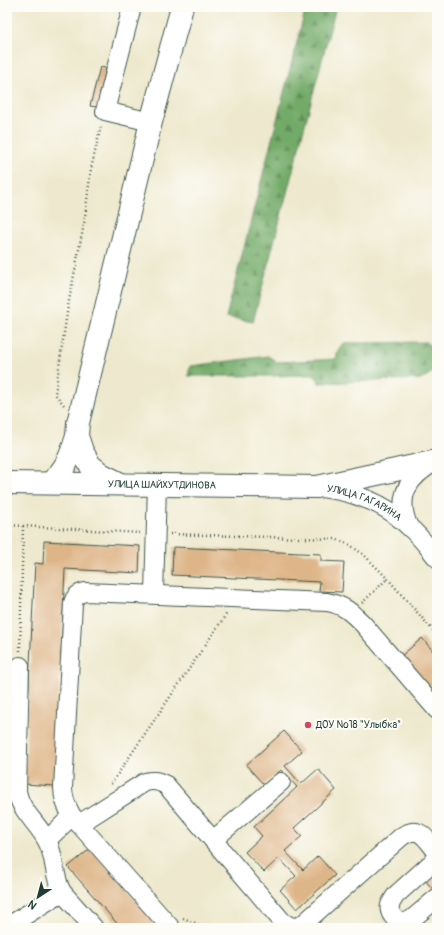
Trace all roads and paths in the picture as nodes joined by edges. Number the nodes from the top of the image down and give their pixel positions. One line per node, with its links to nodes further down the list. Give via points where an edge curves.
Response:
1 (132, 7): 3 (street)
2 (182, 7): 4 (main road)
3 (105, 111): 4 (street); 5 (path, via 91,169 55,394)
4 (152, 122): 5 (main road)
5 (77, 430): 8 (main road, via 64,468); 9 (main road, via 82,451 90,465)
6 (436, 461): 11 (main road, УЛИЦА ШАЙХУТДИНОВА); 13 (street, УЛИЦА ГАГАРИНА, via 418,474 404,494 404,514)
7 (7, 483): 8 (main road, УЛИЦА ШАЙХУТДИНОВА)
8 (50, 483): 9 (main road, УЛИЦА ШАЙХУТДИНОВА)
9 (121, 484): 10 (main road, УЛИЦА ШАЙХУТДИНОВА)
10 (157, 485): 11 (main road, УЛИЦА ШАЙХУТДИНОВА); 15 (street)
11 (317, 487): 13 (street, УЛИЦА ГАГАРИНА, via 341,490 363,497 382,506)
12 (7, 525): 14 (path)
13 (408, 525): 16 (street, УЛИЦА ГАГАРИНА)
14 (23, 526): 15 (path); 22 (path)
15 (156, 534): 17 (path, via 335,539 364,555); 18 (street)
16 (437, 558)
17 (387, 578): 20 (path); 21 (path)
18 (154, 594): 19 (street); 26 (street, via 81,592 74,598 63,796)
19 (236, 598): 20 (street, via 336,603); 25 (path)
20 (351, 613): 23 (street)
21 (437, 636)
22 (20, 666): 27 (street, via 16,791 24,809)
23 (437, 710)
24 (281, 782): 28 (street)
25 (109, 787)
26 (75, 820): 27 (street); 28 (street, via 87,820 145,782 160,781); 35 (street)
27 (47, 840): 31 (street, via 56,880)
28 (213, 840): 29 (street, via 282,921 288,926 295,927 302,925 407,833 414,831 422,834)
29 (437, 852)
30 (437, 858): 32 (street, via 397,894 390,907 395,919 401,923 407,922)
31 (62, 892): 33 (street); 34 (street)
32 (437, 898)
33 (7, 927)
34 (94, 928)
35 (171, 928)

